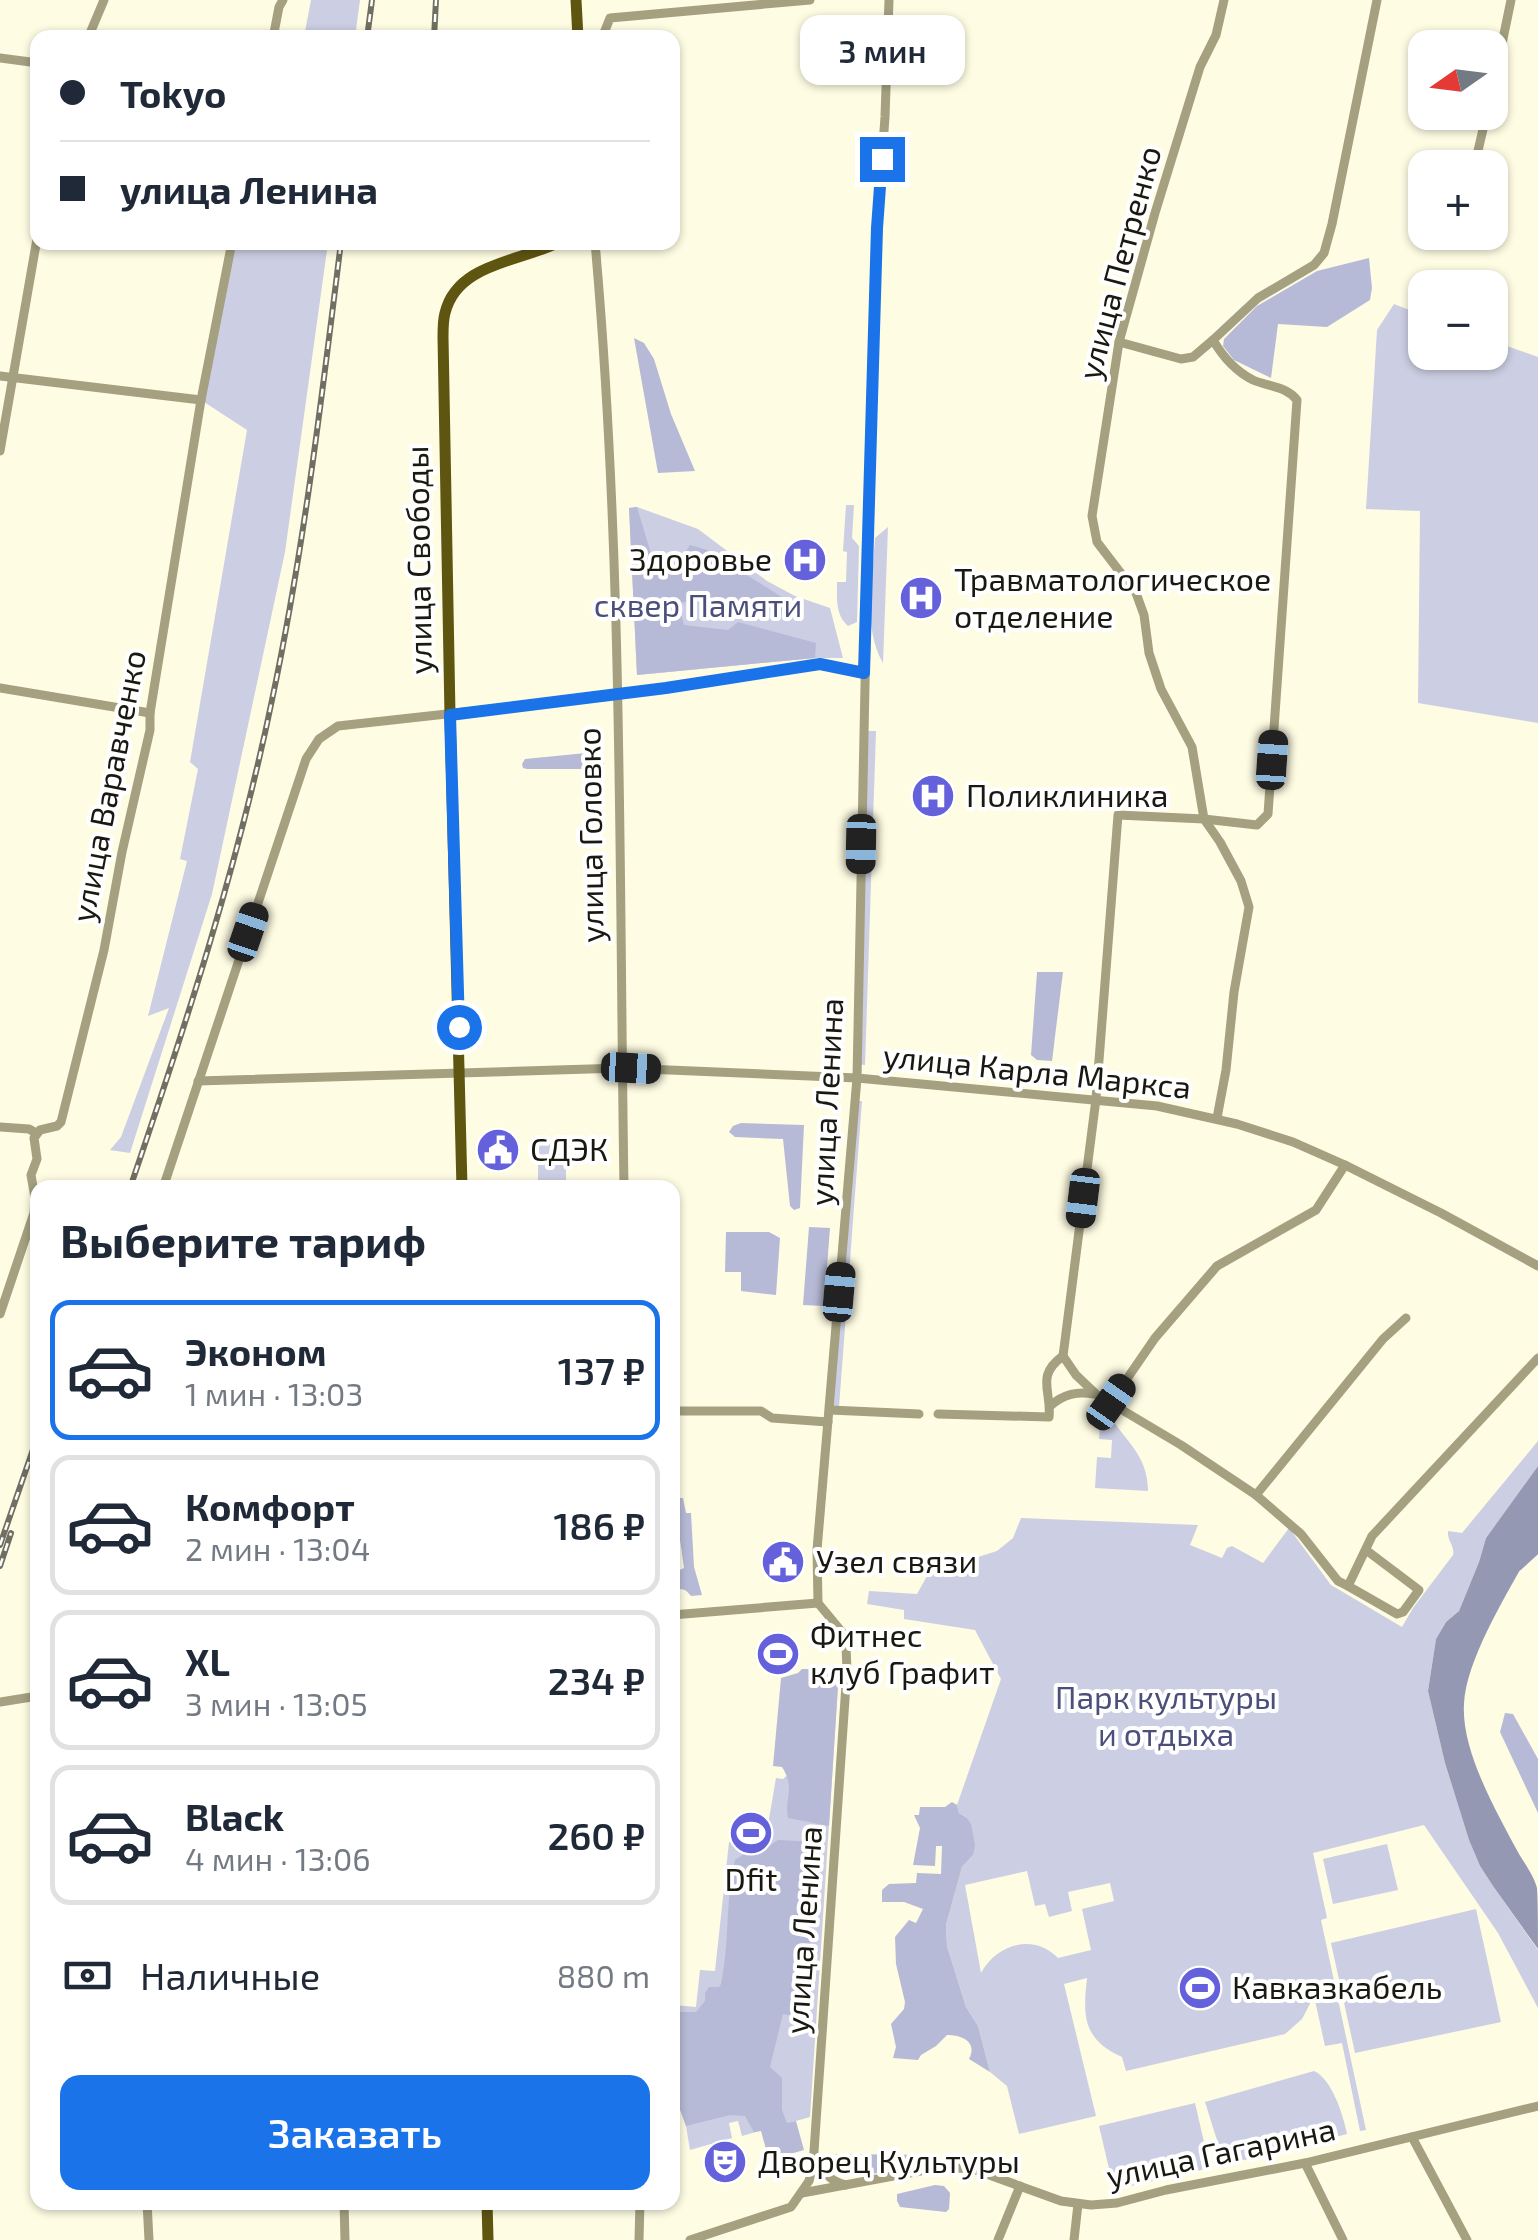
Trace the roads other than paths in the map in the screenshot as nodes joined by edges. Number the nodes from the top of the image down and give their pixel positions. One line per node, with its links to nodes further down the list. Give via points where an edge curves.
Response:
1 (104, 0): 9 (street)
2 (283, 0): 10 (street)
3 (576, 0): 11 (main road)
4 (810, 0): 12 (street, via 610,18)
5 (889, 0): 26 (street, улица Ленина)
6 (1224, 0): 21 (street, улица Петренко)
7 (1377, 0): 20 (street, via 1324,253 1258,298)
8 (1511, 0): 13 (street)
9 (91, 30)
10 (274, 30)
11 (578, 30)
12 (605, 30)
13 (1505, 30)
14 (0, 58): 15 (street)
15 (30, 63)
16 (35, 250): 23 (street)
17 (230, 250): 24 (street, улица Варавченко)
18 (543, 250): 30 (main road, улица Свободы, via 460,282 444,313)
19 (596, 250): 28 (street, улица Головко)
20 (1213, 340): 21 (street, via 1182,358); 31 (street, via 1224,359 1251,379 1296,400 1268,814 1258,825)
21 (1120, 342): 31 (street, улица Петренко, via 1092,516 1098,542 1136,593 1161,689 1192,747)
22 (0, 376): 23 (street)
23 (13, 378): 24 (street); 25 (street)
24 (201, 400): 29 (street, улица Варавченко)
25 (0, 451)
26 (864, 673): 28 (street, via 820,664); 34 (street, улица Ленина)
27 (0, 688): 29 (street)
28 (617, 694): 30 (street); 32 (street, улица Головко)
29 (150, 714): 39 (street, улица Варавченко, via 104,950 61,1122)
30 (450, 715): 33 (main road, улица Свободы); 35 (street, via 338,726 319,739 306,759)
31 (1204, 819): 36 (street, via 1118,815); 37 (street, via 1249,906)
32 (622, 1068): 33 (street, улица Карла Маркса); 34 (street, улица Карла Маркса); 44 (street, улица Головко)
33 (460, 1072): 35 (street, улица Карла Маркса); 43 (main road, улица Свободы)
34 (857, 1078): 36 (street, улица Карла Маркса); 53 (street, улица Ленина)
35 (198, 1081): 42 (street)
36 (1096, 1099): 37 (street, улица Карла Маркса); 49 (street)
37 (1217, 1118): 40 (street, улица Карла Маркса)
38 (0, 1127): 39 (street)
39 (36, 1133): 41 (street)
40 (1345, 1165): 46 (street, улица Карла Маркса); 52 (street, via 1316,1210 1217,1266)
41 (32, 1180)
42 (166, 1180)
43 (462, 1180)
44 (624, 1180)
45 (30, 1226): 47 (street)
46 (1538, 1266)
47 (0, 1314)
48 (1406, 1318): 59 (street)
49 (1063, 1356): 51 (street); 55 (street, via 1047,1375)
50 (1538, 1358): 60 (street)
51 (1096, 1394): 52 (street); 55 (street, via 1072,1393)
52 (1111, 1402): 59 (street)
53 (830, 1410): 56 (street); 58 (street, улица Ленина)
54 (680, 1411): 58 (street, via 761,1411 772,1418)
55 (1050, 1411): 57 (street)
56 (919, 1414)
57 (938, 1414)
58 (828, 1422): 62 (street, улица Ленина)
59 (1256, 1495): 61 (street)
60 (1366, 1550): 61 (street); 61 (street, via 1418,1590 1396,1614)
61 (1348, 1586)
62 (818, 1603): 63 (street); 68 (street, улица Ленина, via 842,1632 847,1670)
63 (680, 1613)
64 (30, 1697): 65 (street)
65 (0, 1702)
66 (1538, 2106): 67 (street, улица Гагарина)
67 (1412, 2137): 69 (street, улица Гагарина); 86 (street)
68 (814, 2157): 70 (street, via 830,2177); 72 (street, улица Ленина)
69 (1305, 2163): 73 (street, улица Гагарина, via 1117,2203); 85 (street)
70 (848, 2185): 71 (street, улица Гагарина, via 970,2168); 72 (street, улица Гагарина)
71 (1020, 2186): 73 (street, улица Гагарина); 83 (street)
72 (802, 2193): 82 (street, улица Гагарина, via 791,2207)
73 (1078, 2204): 84 (street)
74 (147, 2210): 78 (street)
75 (344, 2210): 79 (street)
76 (487, 2210): 80 (main road)
77 (640, 2210): 81 (street)
78 (149, 2240)
79 (345, 2240)
80 (488, 2240)
81 (639, 2240)
82 (690, 2240)
83 (998, 2240)
84 (1074, 2240)
85 (1343, 2240)
86 (1467, 2240)

